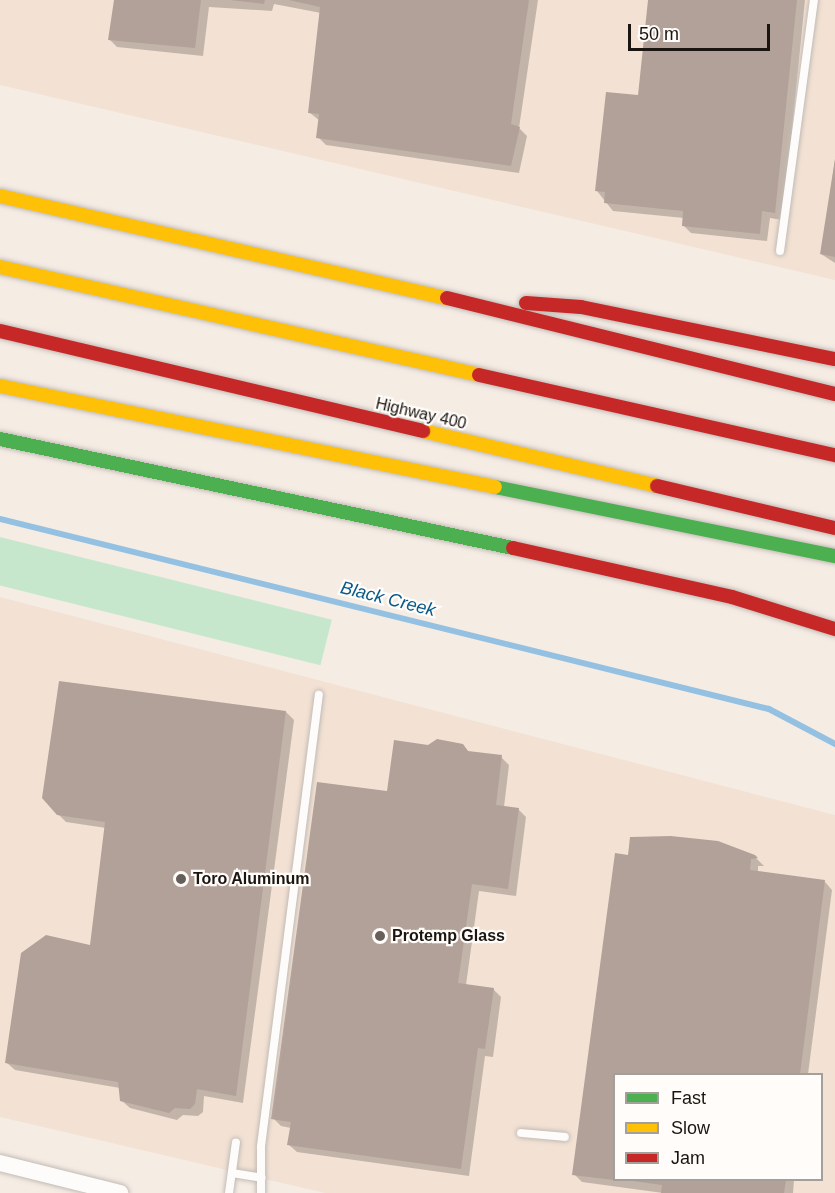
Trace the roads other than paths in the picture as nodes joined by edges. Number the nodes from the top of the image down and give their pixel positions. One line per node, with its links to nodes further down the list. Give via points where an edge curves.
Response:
1 (814, 0): 3 (lane)
2 (0, 196): 5 (highway)
3 (780, 251)
4 (0, 267): 11 (highway)
5 (440, 296): 7 (highway, via 581,307); 9 (highway)
6 (0, 331): 12 (highway, Highway 400)
7 (835, 359)
8 (0, 386): 13 (highway)
9 (835, 394)
10 (0, 439): 14 (highway, via 674,584 799,614)
11 (835, 455)
12 (835, 528)
13 (835, 556)
14 (835, 629)
15 (319, 695): 21 (lane, via 261,1146)
16 (521, 1133): 17 (lane)
17 (565, 1137)
18 (237, 1142): 20 (lane)
19 (0, 1163): 22 (street)
20 (232, 1173): 21 (lane); 24 (lane)
21 (262, 1178): 25 (lane)
22 (88, 1189): 23 (street)
23 (112, 1192)
24 (229, 1193)
25 (261, 1193)

